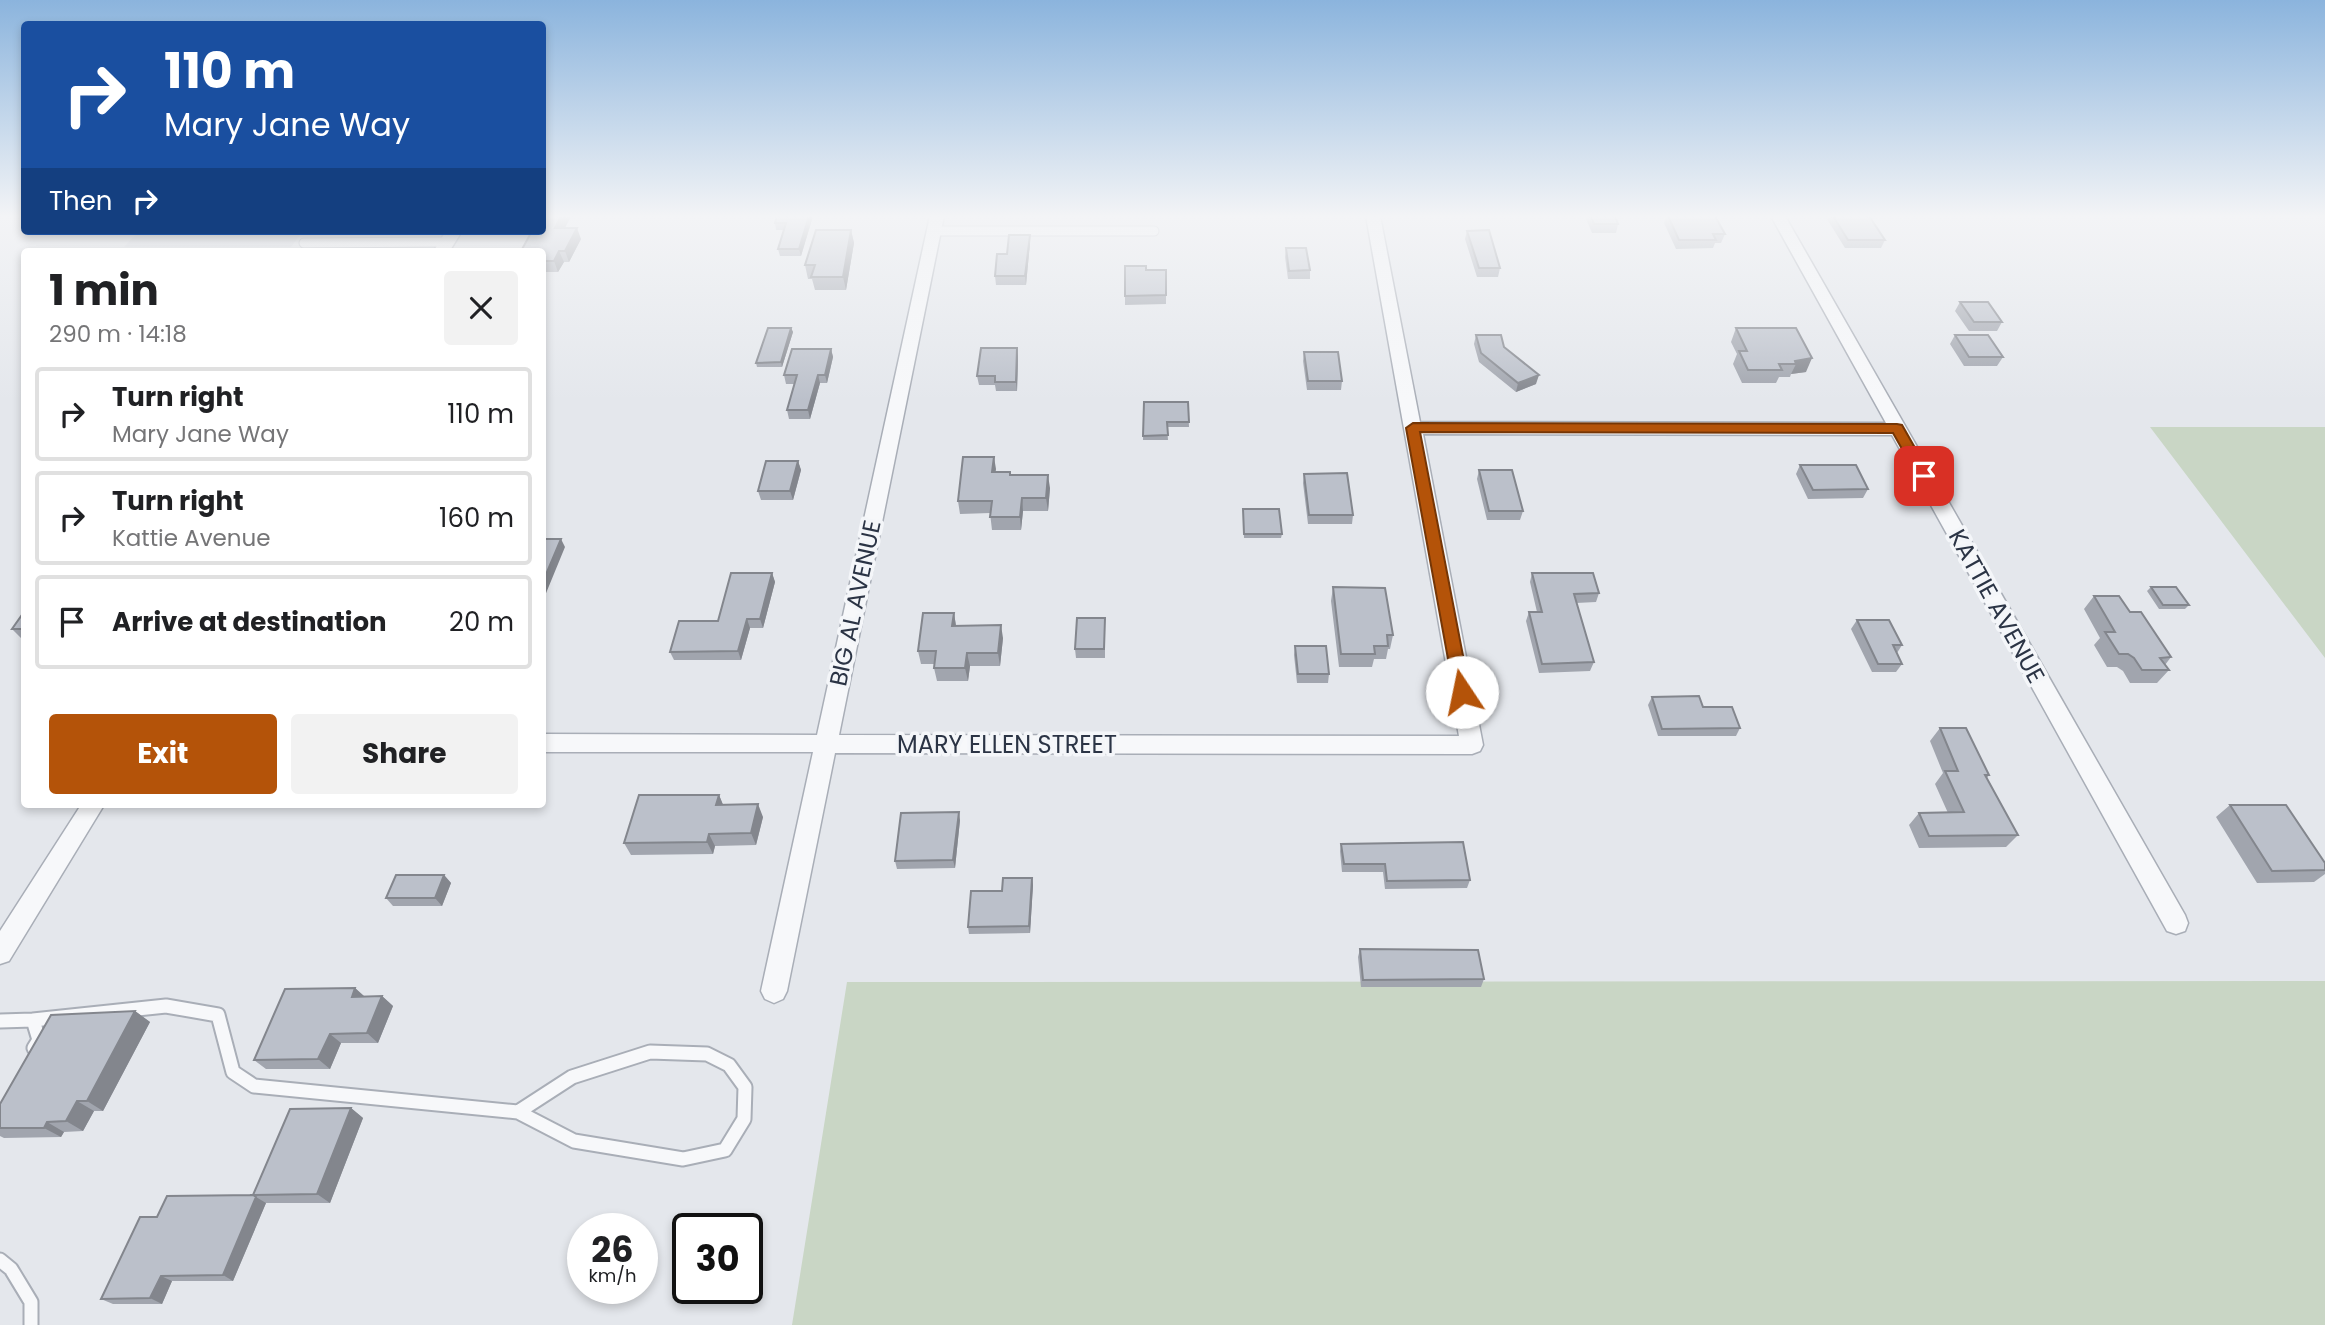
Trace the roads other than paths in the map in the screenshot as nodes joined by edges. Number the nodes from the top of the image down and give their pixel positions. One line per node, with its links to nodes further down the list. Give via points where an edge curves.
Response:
1 (924, 278): 7 (street, BIG AL AVENUE)
2 (1385, 278): 4 (street)
3 (1813, 278): 5 (street, KATTIE AVENUE)
4 (1413, 428): 5 (street); 7 (street, MARY ELLEN STREET, via 1472,745)
5 (1897, 429): 9 (street, KATTIE AVENUE)
6 (546, 743): 7 (street, MARY ELLEN STREET)
7 (826, 744): 11 (street, BIG AL AVENUE)
8 (91, 808): 10 (street)
9 (2176, 923)
10 (0, 953)
11 (774, 991)
12 (33, 1020): 13 (lane); 14 (lane, via 39,1040); 15 (lane, via 166,1006 218,1015 233,1072 254,1086)
13 (0, 1021)
14 (27, 1062)
15 (518, 1112): 15 (lane, via 574,1141 683,1159 725,1150 744,1119 745,1087 729,1065 708,1054 650,1052 572,1077)
16 (0, 1260): 17 (lane, via 31,1302)
17 (31, 1325)

